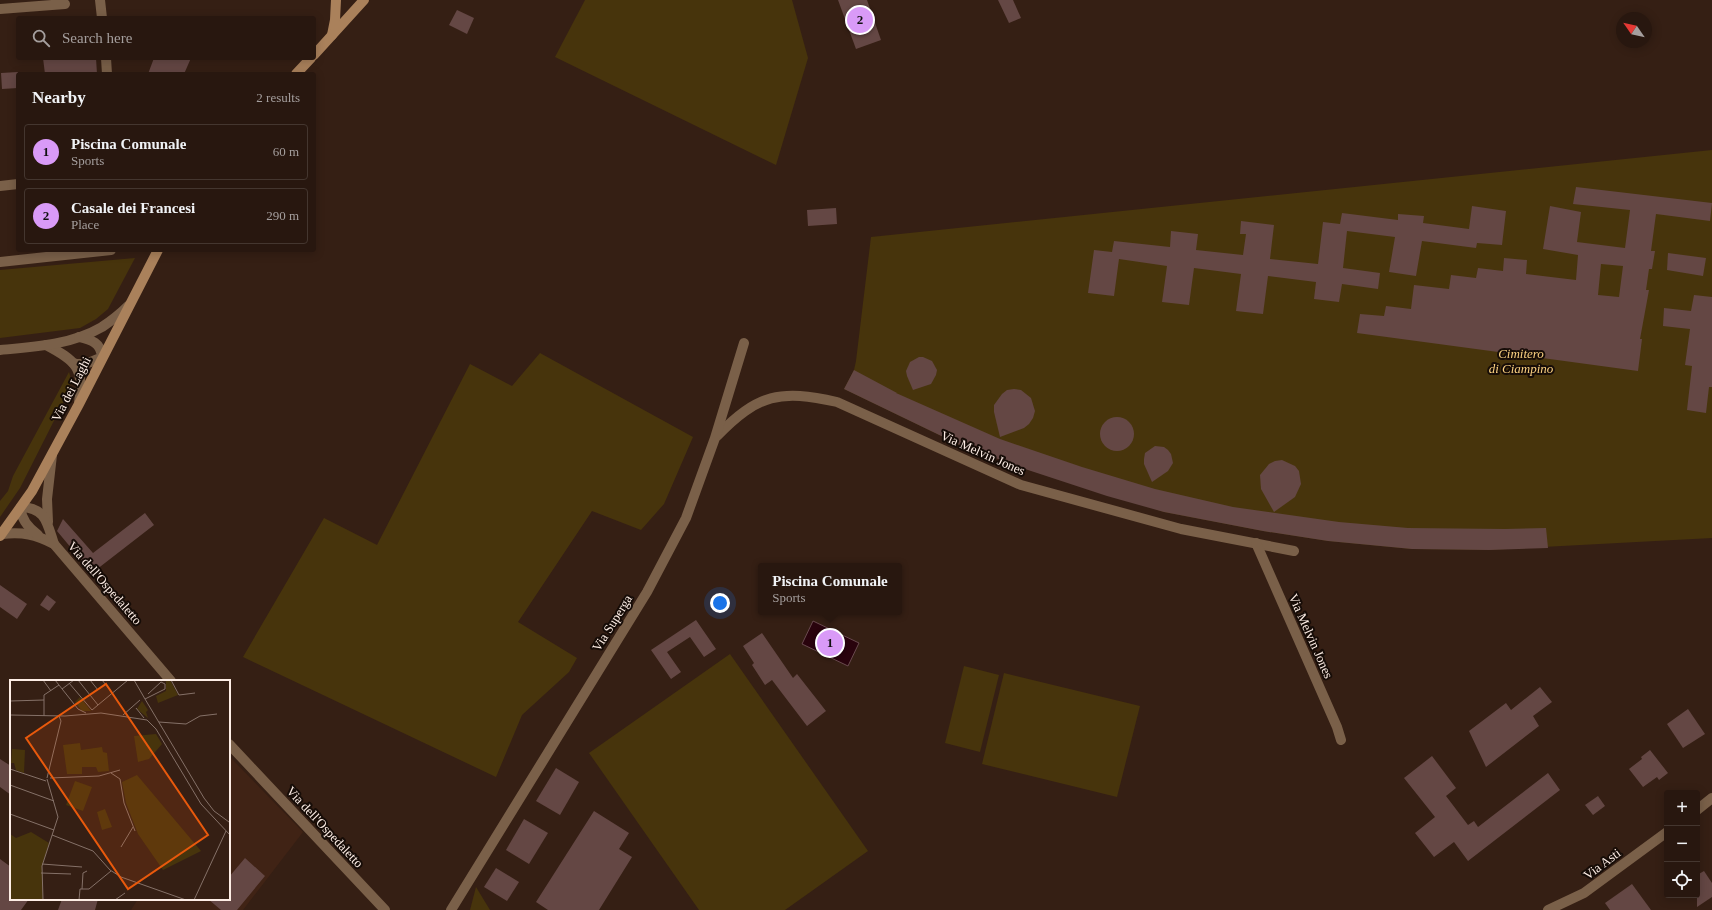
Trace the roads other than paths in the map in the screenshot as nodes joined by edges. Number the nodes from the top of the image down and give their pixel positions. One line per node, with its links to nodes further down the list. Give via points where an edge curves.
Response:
1 (100, 0): 6 (street)
2 (336, 0): 7 (main road)
3 (364, 0): 7 (main road)
4 (65, 4): 5 (street)
5 (0, 9)
6 (102, 16)
7 (332, 35): 8 (main road)
8 (316, 53)
9 (106, 60): 11 (street)
10 (309, 60): 12 (main road)
11 (107, 72)
12 (298, 72)
13 (16, 184): 14 (street)
14 (0, 186)
15 (92, 252): 17 (street)
16 (157, 252): 18 (main road, Via dei Laghi)
17 (0, 262)
18 (128, 306): 19 (street, via 102,327); 23 (main road, Via dei Laghi)
19 (79, 337): 21 (street); 23 (street, via 97,342)
20 (744, 343): 26 (street, Via Superga)
21 (46, 345): 22 (street); 24 (street, via 68,357)
22 (0, 350)
23 (102, 357): 24 (street, via 88,364); 25 (main road, Via dei Laghi)
24 (73, 363): 25 (street, via 81,380)
25 (79, 404): 27 (main road, Via dei Laghi)
26 (716, 438): 32 (street, Via Melvin Jones, via 745,411 764,401 781,395 813,396 837,402 1021,485 1181,529); 41 (street, Via Superga, via 686,518 647,592)
27 (52, 454): 28 (main road, Via dei Laghi); 29 (street, via 46,515)
28 (21, 506): 29 (street, via 39,510); 30 (main road, Via dei Laghi); 31 (street, via 25,522)
29 (49, 530): 33 (street)
30 (1, 535): 31 (street, Via dell'Ospedaletto, via 17,532)
31 (38, 535): 33 (street, Via dell'Ospedaletto)
32 (1256, 543): 34 (street, Via Melvin Jones); 36 (street, Via Melvin Jones)
33 (54, 544): 35 (street, Via dell'Ospedaletto)
34 (1294, 551)
35 (170, 680)
36 (1341, 740)
37 (230, 745): 42 (street, Via dell'Ospedaletto)
38 (1712, 798): 39 (street)
39 (1700, 808)
40 (1664, 834): 45 (street, Via Asti, via 1584,893)
41 (459, 897): 43 (street, Via Superga); 44 (street)
42 (385, 910)
43 (451, 910)
44 (460, 910)
45 (1548, 910)

